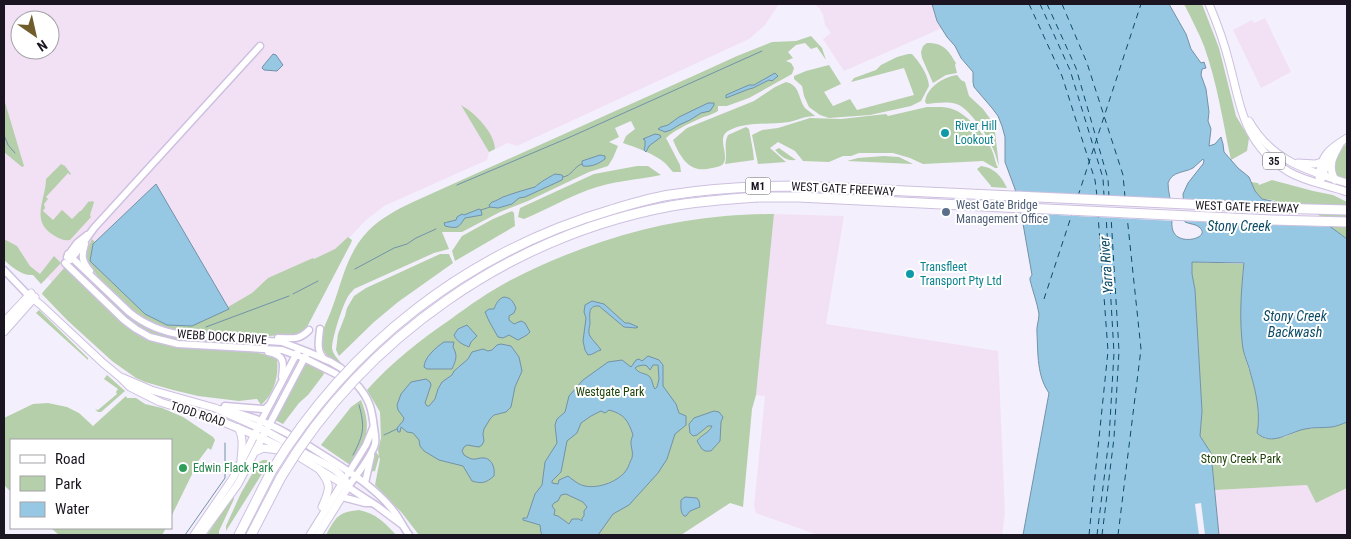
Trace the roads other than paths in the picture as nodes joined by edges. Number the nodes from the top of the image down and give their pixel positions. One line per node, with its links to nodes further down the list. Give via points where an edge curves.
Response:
1 (1209, 4): 3 (main road, 35, via 1224,43)
2 (260, 46): 14 (street, WEBB DOCK DRIVE)
3 (1239, 102): 5 (main road, 35, via 1258,136); 9 (main road, 35, via 1254,140 1268,155 1291,173)
4 (1343, 141): 6 (main road, via 1330,148); 7 (main road, via 1329,157); 8 (main road, via 1330,163)
5 (1283, 158): 6 (main road, via 1302,164); 7 (main road, 35)
6 (1322, 162): 7 (main road)
7 (1322, 175): 8 (main road, 35); 9 (main road)
8 (1335, 180): 10 (main road, 35)
9 (1319, 183): 11 (main road, 35)
10 (1347, 183)
11 (1347, 192)
12 (1347, 210): 46 (highway, WEST GATE FREEWAY / M1, bridge, via 790,186 713,189 631,204 580,219 520,245 462,276 426,301 343,375 301,427)
13 (1347, 222): 57 (highway, WEST GATE FREEWAY / M1, bridge, via 798,197 714,200 634,215 584,230 526,254 474,282 433,310 383,352 337,399 281,477)
14 (90, 234): 15 (street, WEBB DOCK DRIVE); 17 (street, via 83,260)
15 (70, 256): 17 (street, WEBB DOCK DRIVE); 24 (street, WEBB DOCK DRIVE, via 65,263 124,320 150,337 178,344)
16 (4, 270): 18 (street, TODD ROAD)
17 (96, 281): 23 (street, WEBB DOCK DRIVE, via 134,316 156,329 183,335)
18 (32, 296): 19 (main road); 22 (main road); 30 (main road, TODD ROAD)
19 (4, 322)
20 (320, 329): 27 (street, via 319,351)
21 (309, 330): 23 (street, via 298,338)
22 (4, 332)
23 (262, 340): 25 (street, WEBB DOCK DRIVE, via 282,342)
24 (250, 349): 25 (street, WEBB DOCK DRIVE); 32 (street, via 281,357 283,367)
25 (298, 352): 26 (street, WEBB DOCK DRIVE); 32 (street)
26 (306, 355): 27 (street, WEBB DOCK DRIVE); 29 (street, WEBB DOCK DRIVE); 38 (street)
27 (325, 360): 28 (street, WEBB DOCK DRIVE)
28 (341, 368)
29 (336, 374)
30 (120, 377): 34 (main road, TODD ROAD); 37 (main road, TODD ROAD, via 130,387 152,398)
31 (358, 386): 36 (street, via 369,402)
32 (279, 388): 33 (street)
33 (268, 406): 34 (street, via 264,409); 35 (street)
34 (212, 407): 35 (main road, TODD ROAD)
35 (259, 424): 38 (main road, TODD ROAD); 40 (main road)
36 (374, 427): 42 (street, via 376,438); 47 (street)
37 (238, 428): 40 (main road, TODD ROAD); 45 (main road, via 242,434 242,452)
38 (266, 431): 39 (street, TODD ROAD); 40 (main road, TODD ROAD); 43 (main road); 43 (main road, TODD ROAD, via 280,446 262,448)
39 (288, 434)
40 (254, 435): 45 (main road)
41 (309, 446): 47 (street)
42 (373, 448): 47 (street); 48 (street)
43 (255, 454): 54 (main road)
44 (318, 468): 47 (main road); 47 (main road, via 302,456 324,464); 52 (main road, via 326,478 328,489)
45 (237, 471): 53 (main road)
46 (270, 474): 55 (highway); 56 (highway, WEST GATE FREEWAY / M1)
47 (348, 480): 48 (street); 49 (main road); 50 (street); 52 (main road)
48 (365, 483): 51 (street, via 388,504)
49 (342, 497): 50 (street); 59 (main road)
50 (373, 503): 51 (street)
51 (401, 524): 60 (street)
52 (315, 526): 58 (main road)
53 (194, 535)
54 (202, 535)
55 (232, 535)
56 (238, 535)
57 (251, 535)
58 (310, 535)
59 (318, 535)
60 (409, 535)

